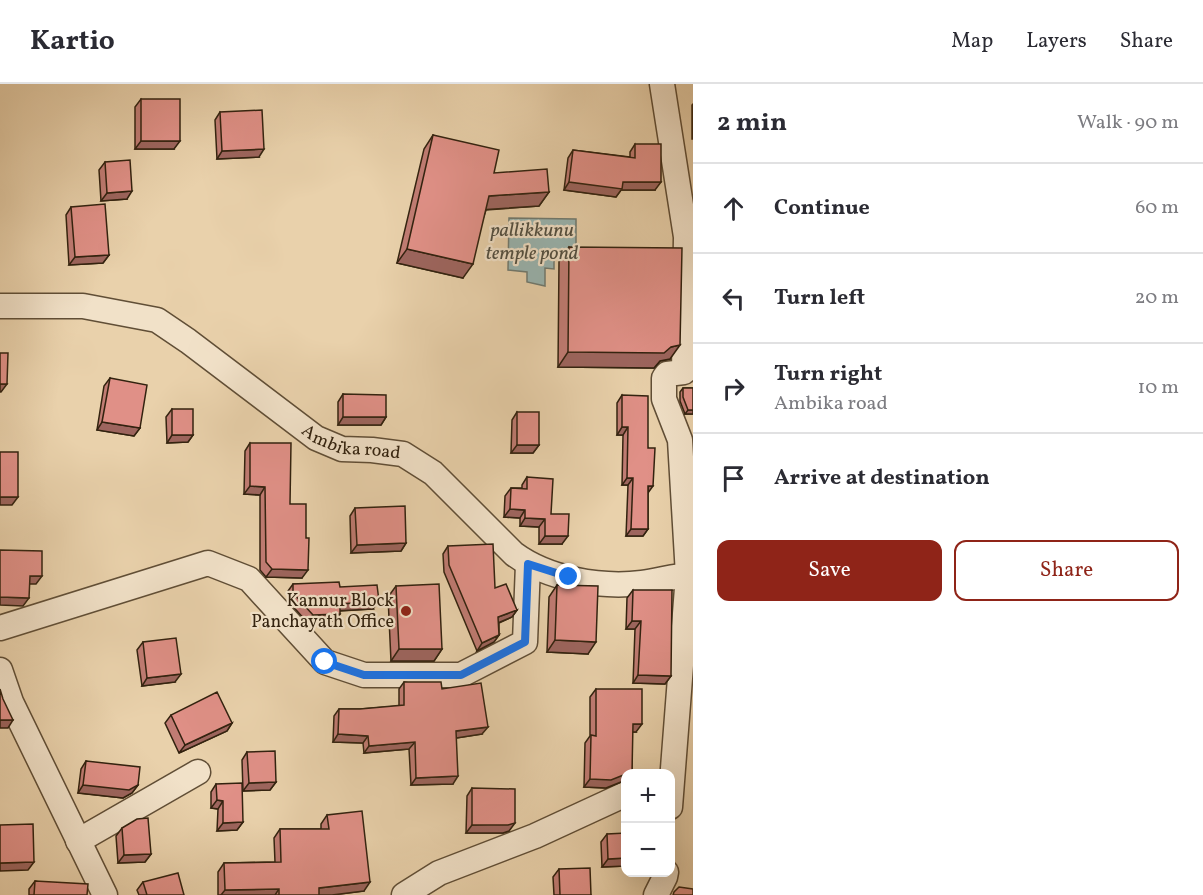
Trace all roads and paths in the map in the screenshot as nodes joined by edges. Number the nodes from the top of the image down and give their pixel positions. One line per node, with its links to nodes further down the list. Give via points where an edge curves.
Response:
1 (662, 84): 4 (street, via 686,237 684,372 663,378 664,399 680,440)
2 (0, 306): 3 (street, Ambika road, via 83,306 156,320 316,438 342,449 403,454 433,473)
3 (528, 564): 4 (street, Ambika road, via 593,584 620,585); 5 (street, via 525,642 461,675 364,675 325,662 249,579 208,563)
4 (690, 575): 7 (street)
5 (0, 628)
6 (0, 670): 10 (street, via 11,702)
7 (663, 769)
8 (198, 772): 10 (street)
9 (621, 796): 13 (street, via 535,836 439,873)
10 (78, 841): 12 (street)
11 (665, 877): 14 (street)
12 (105, 895)
13 (404, 895)
14 (656, 895)

